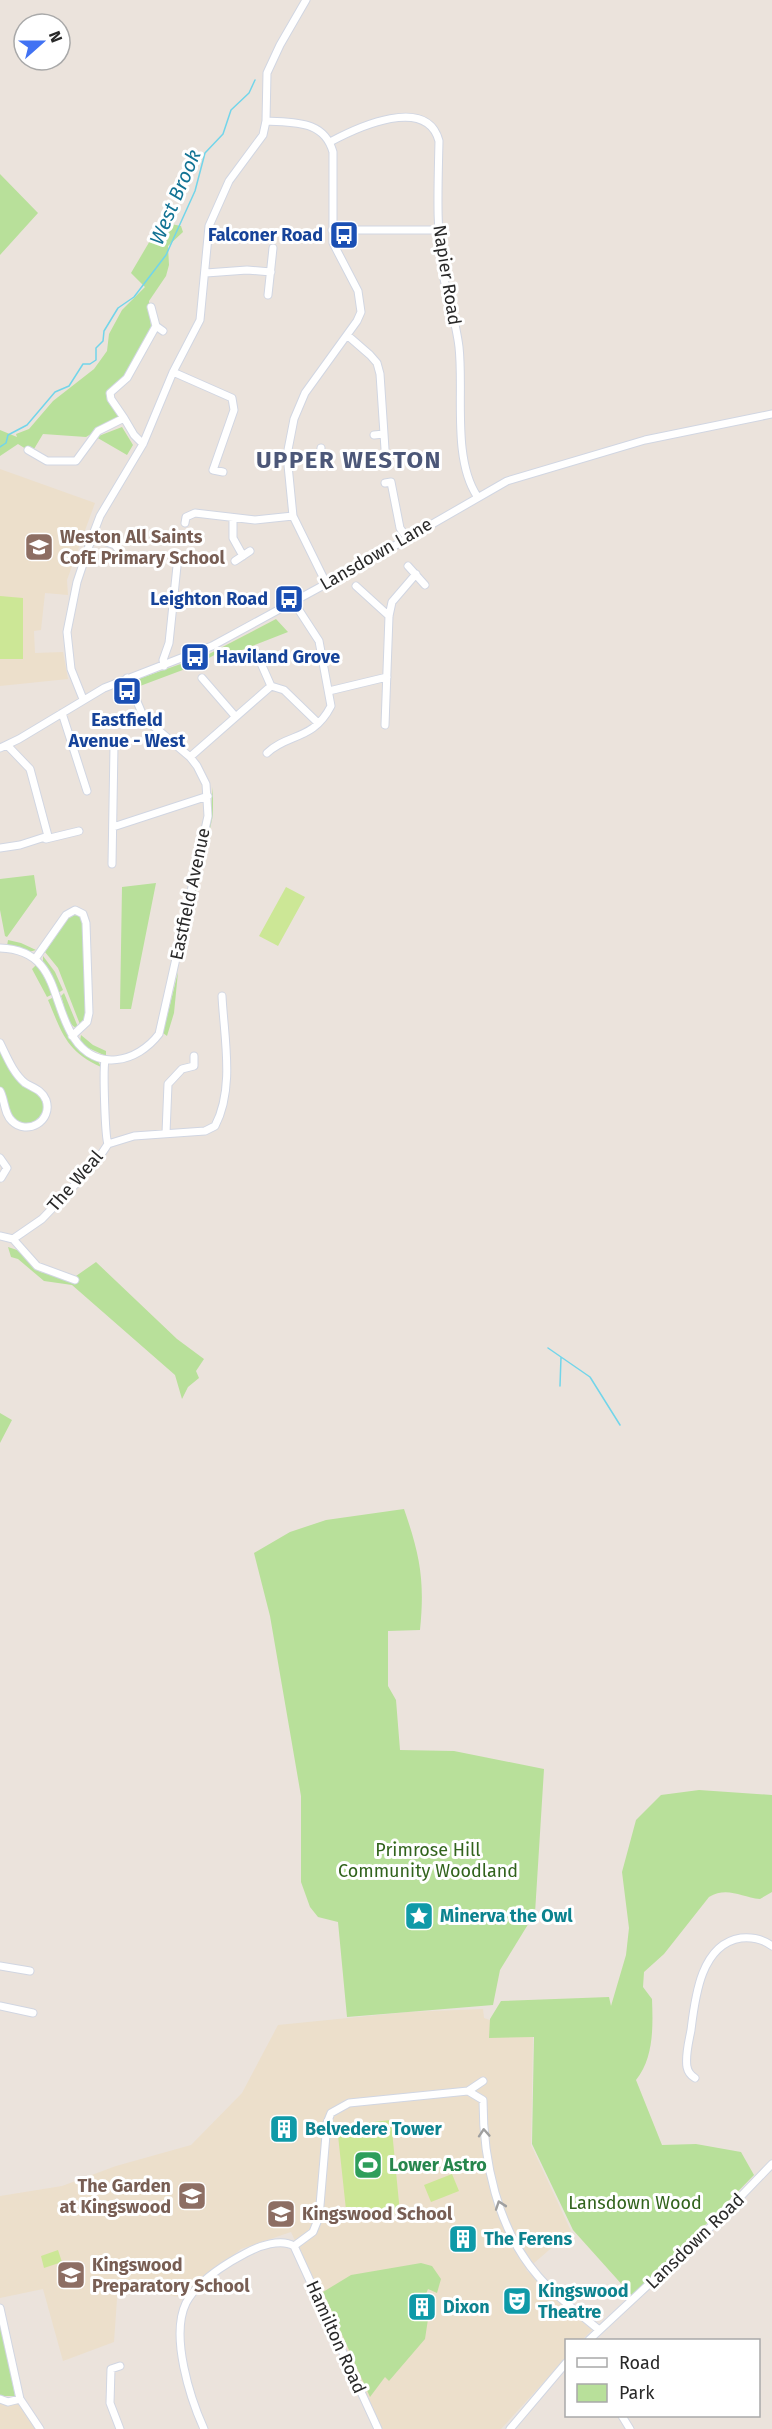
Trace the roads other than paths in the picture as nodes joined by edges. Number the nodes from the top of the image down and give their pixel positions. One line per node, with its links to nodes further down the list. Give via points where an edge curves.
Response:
1 (306, 0): 2 (street, via 267,73)
2 (267, 121): 3 (street, via 314,126); 8 (street, via 263,135 229,181 215,211 205,244)
3 (330, 142): 4 (street); 5 (street, Napier Road, via 369,123 415,118 431,123 440,141)
4 (332, 230): 5 (street); 13 (street, via 334,249 361,300 357,321)
5 (438, 230): 30 (street, Napier Road, via 458,344 464,459)
6 (273, 248): 7 (street)
7 (271, 272): 8 (street); 9 (street)
8 (206, 273): 14 (street, via 200,320)
9 (268, 295)
10 (151, 307): 11 (street)
11 (156, 326): 12 (street); 16 (street, via 127,378 110,393)
12 (163, 331)
13 (347, 335): 17 (street, via 377,363); 23 (street, via 304,393)
14 (173, 372): 19 (street); 28 (street, via 232,398 234,410 213,470)
15 (772, 414): 30 (street, Lansdown Lane, via 619,447 522,475)
16 (124, 418): 19 (street); 24 (street, via 98,431 76,461 47,461)
17 (384, 434): 18 (street); 21 (street)
18 (374, 435)
19 (143, 444): 34 (street, via 100,516)
20 (321, 448): 25 (street)
21 (385, 449)
22 (28, 450): 24 (street)
23 (287, 455): 25 (street); 31 (street)
24 (40, 457): 26 (street)
25 (320, 457): 27 (street)
26 (34, 465)
27 (319, 466)
28 (223, 472)
29 (385, 483): 35 (street, via 391,482 400,528)
30 (477, 496): 35 (street, Lansdown Lane)
31 (293, 516): 32 (street); 43 (street)
32 (233, 519): 33 (street, via 195,513 186,517); 38 (street, via 233,538)
33 (185, 523)
34 (92, 537): 37 (street, via 115,545); 55 (street, via 77,582 67,632 71,669)
35 (407, 538): 43 (street, Lansdown Lane)
36 (250, 550): 38 (street)
37 (122, 554)
38 (243, 556): 39 (street)
39 (235, 561)
40 (177, 566): 49 (street)
41 (408, 566): 42 (street)
42 (416, 574): 44 (street); 47 (street, via 392,602)
43 (326, 583): 46 (street, Lansdown Lane)
44 (425, 585)
45 (356, 586): 47 (street)
46 (294, 601): 49 (street, Lansdown Lane, via 212,646); 54 (street, via 319,641)
47 (389, 616): 50 (street)
48 (255, 651): 53 (street)
49 (164, 666): 51 (street, Lansdown Lane)
50 (387, 677): 54 (street); 59 (street)
51 (127, 678): 55 (street, Lansdown Lane); 63 (street, Eastfield Avenue, via 144,718)
52 (201, 678): 57 (street)
53 (271, 686): 57 (street); 58 (street, via 284,690)
54 (329, 691): 58 (street, via 331,706)
55 (83, 699): 56 (street, Lansdown Lane)
56 (62, 713): 61 (street, Lansdown Lane); 64 (street)
57 (235, 716): 63 (street)
58 (318, 723): 62 (street, via 306,734 273,747)
59 (385, 725)
60 (114, 746): 66 (street)
61 (4, 747): 68 (street, via 30,769 48,833)
62 (268, 753)
63 (190, 757): 65 (street, Eastfield Avenue, via 203,777)
64 (87, 791)
65 (208, 796): 66 (street); 77 (street, Eastfield Avenue, via 208,816 163,1023 151,1044 139,1053 122,1060)
66 (113, 827): 70 (street)
67 (79, 831): 68 (street)
68 (46, 838): 69 (street)
69 (0, 848)
70 (112, 864)
71 (0, 948): 72 (street, via 17,950)
72 (35, 959): 74 (street, via 50,978); 74 (street, via 66,915 75,910 83,914 89,1013 87,1022)
73 (222, 996): 80 (street, via 226,1086 217,1121 208,1130)
74 (72, 1036): 77 (street, via 82,1048)
75 (0, 1043): 79 (street, via 15,1073 43,1094 47,1108 42,1121 26,1128 11,1121)
76 (194, 1056): 80 (street, via 194,1066 182,1070 168,1084)
77 (105, 1060): 81 (street, The Weal)
78 (0, 1091): 79 (street)
79 (3, 1109)
80 (166, 1133): 81 (street, via 127,1137)
81 (108, 1144): 85 (street, The Weal, via 94,1165 42,1219)
82 (0, 1158): 83 (street, via 8,1168)
83 (1, 1178)
84 (0, 1236): 85 (street)
85 (13, 1239): 86 (street, via 37,1266)
86 (75, 1280)
87 (772, 1946): 92 (street, via 760,1939 746,1938 725,1943 714,1952 694,2006 687,2055)
88 (0, 1966): 89 (street)
89 (30, 1971)
90 (0, 2006): 91 (street)
91 (33, 2013)
92 (690, 2077)
93 (483, 2081): 94 (street)
94 (468, 2091): 96 (street, via 349,2103 331,2113 320,2217 313,2232); 98 (street, one-way to 94, via 539,2277 513,2239 485,2154 483,2100)
95 (772, 2164): 98 (street, Lansdown Road)
96 (294, 2246): 106 (street, via 274,2243 248,2252 200,2287 185,2305 183,2364); 107 (street, Hamilton Road)
97 (0, 2308): 102 (street)
98 (599, 2330): 99 (street, Lansdown Road)
99 (590, 2339)
100 (565, 2365): 108 (street)
101 (120, 2366): 105 (street, via 111,2369 110,2403)
102 (20, 2399): 103 (street); 104 (street)
103 (0, 2400)
104 (40, 2429)
105 (120, 2429)
106 (204, 2429)
107 (378, 2429)
108 (510, 2429)

